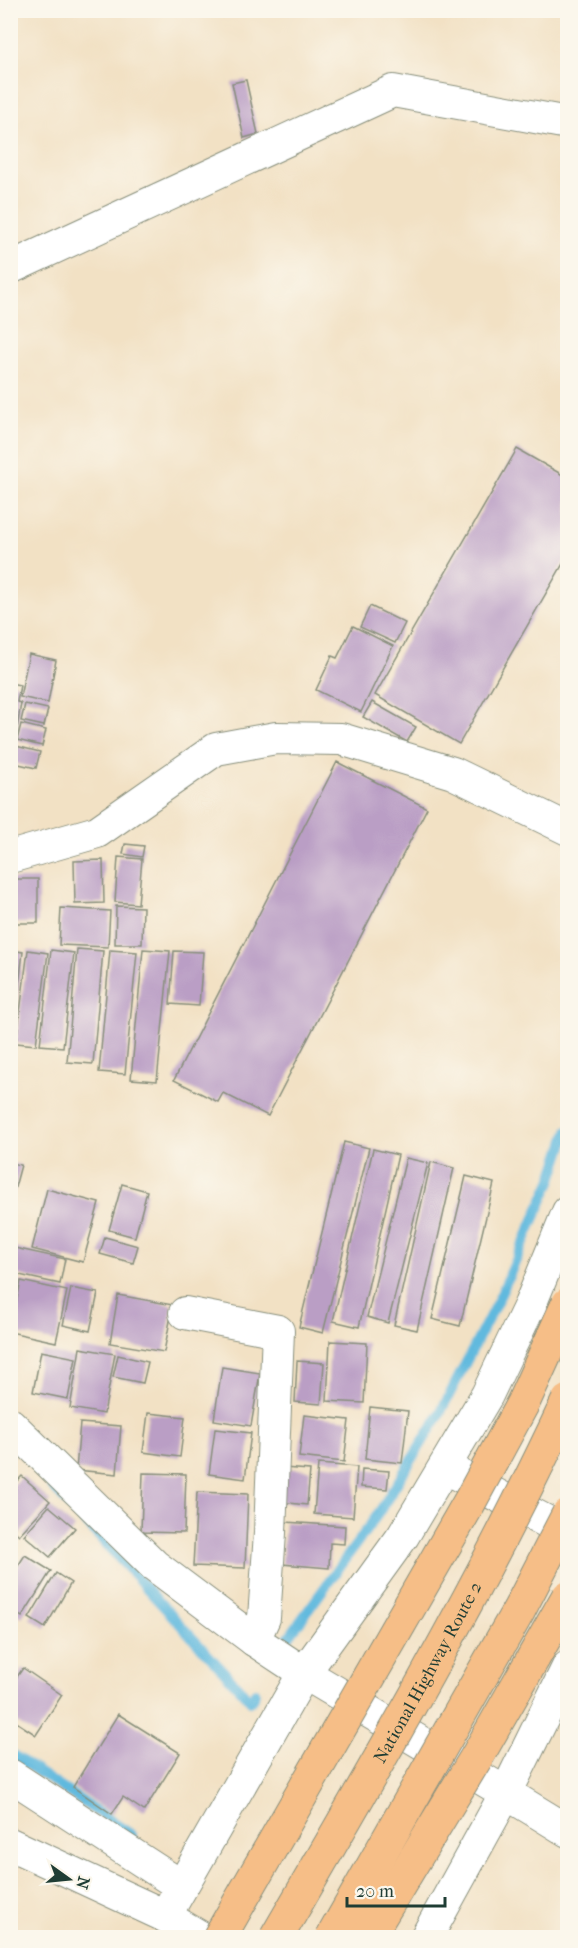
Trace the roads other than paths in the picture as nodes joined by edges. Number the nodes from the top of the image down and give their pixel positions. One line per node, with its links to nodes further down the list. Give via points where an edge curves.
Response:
1 (567, 123): 2 (street, via 393,91)
2 (10, 268)
3 (567, 829): 4 (street, via 453,773 341,739 276,738 216,749 97,832)
4 (10, 857)
5 (567, 1212): 10 (street, via 526,1315)
6 (567, 1304): 24 (highway, bridge, via 523,1402 469,1503)
7 (185, 1313): 14 (street, via 278,1331 264,1618)
8 (567, 1401): 25 (highway, National Highway Route 2, bridge, via 476,1583)
9 (13, 1430): 14 (street, via 154,1565)
10 (445, 1468): 12 (street); 16 (street, via 403,1536)
11 (567, 1515): 26 (highway, bridge, via 519,1610)
12 (567, 1533)
13 (567, 1597): 27 (highway, bridge, via 479,1754)
14 (254, 1640): 16 (street)
15 (567, 1667): 18 (street)
16 (304, 1673): 18 (street); 21 (street)
17 (10, 1775): 21 (street)
18 (506, 1793): 19 (street); 28 (street)
19 (567, 1831)
20 (10, 1844): 22 (street)
21 (181, 1886): 22 (street)
22 (165, 1916): 23 (street)
23 (202, 1938)
24 (219, 1938)
25 (276, 1938)
26 (332, 1938)
27 (367, 1938)
28 (426, 1938)

